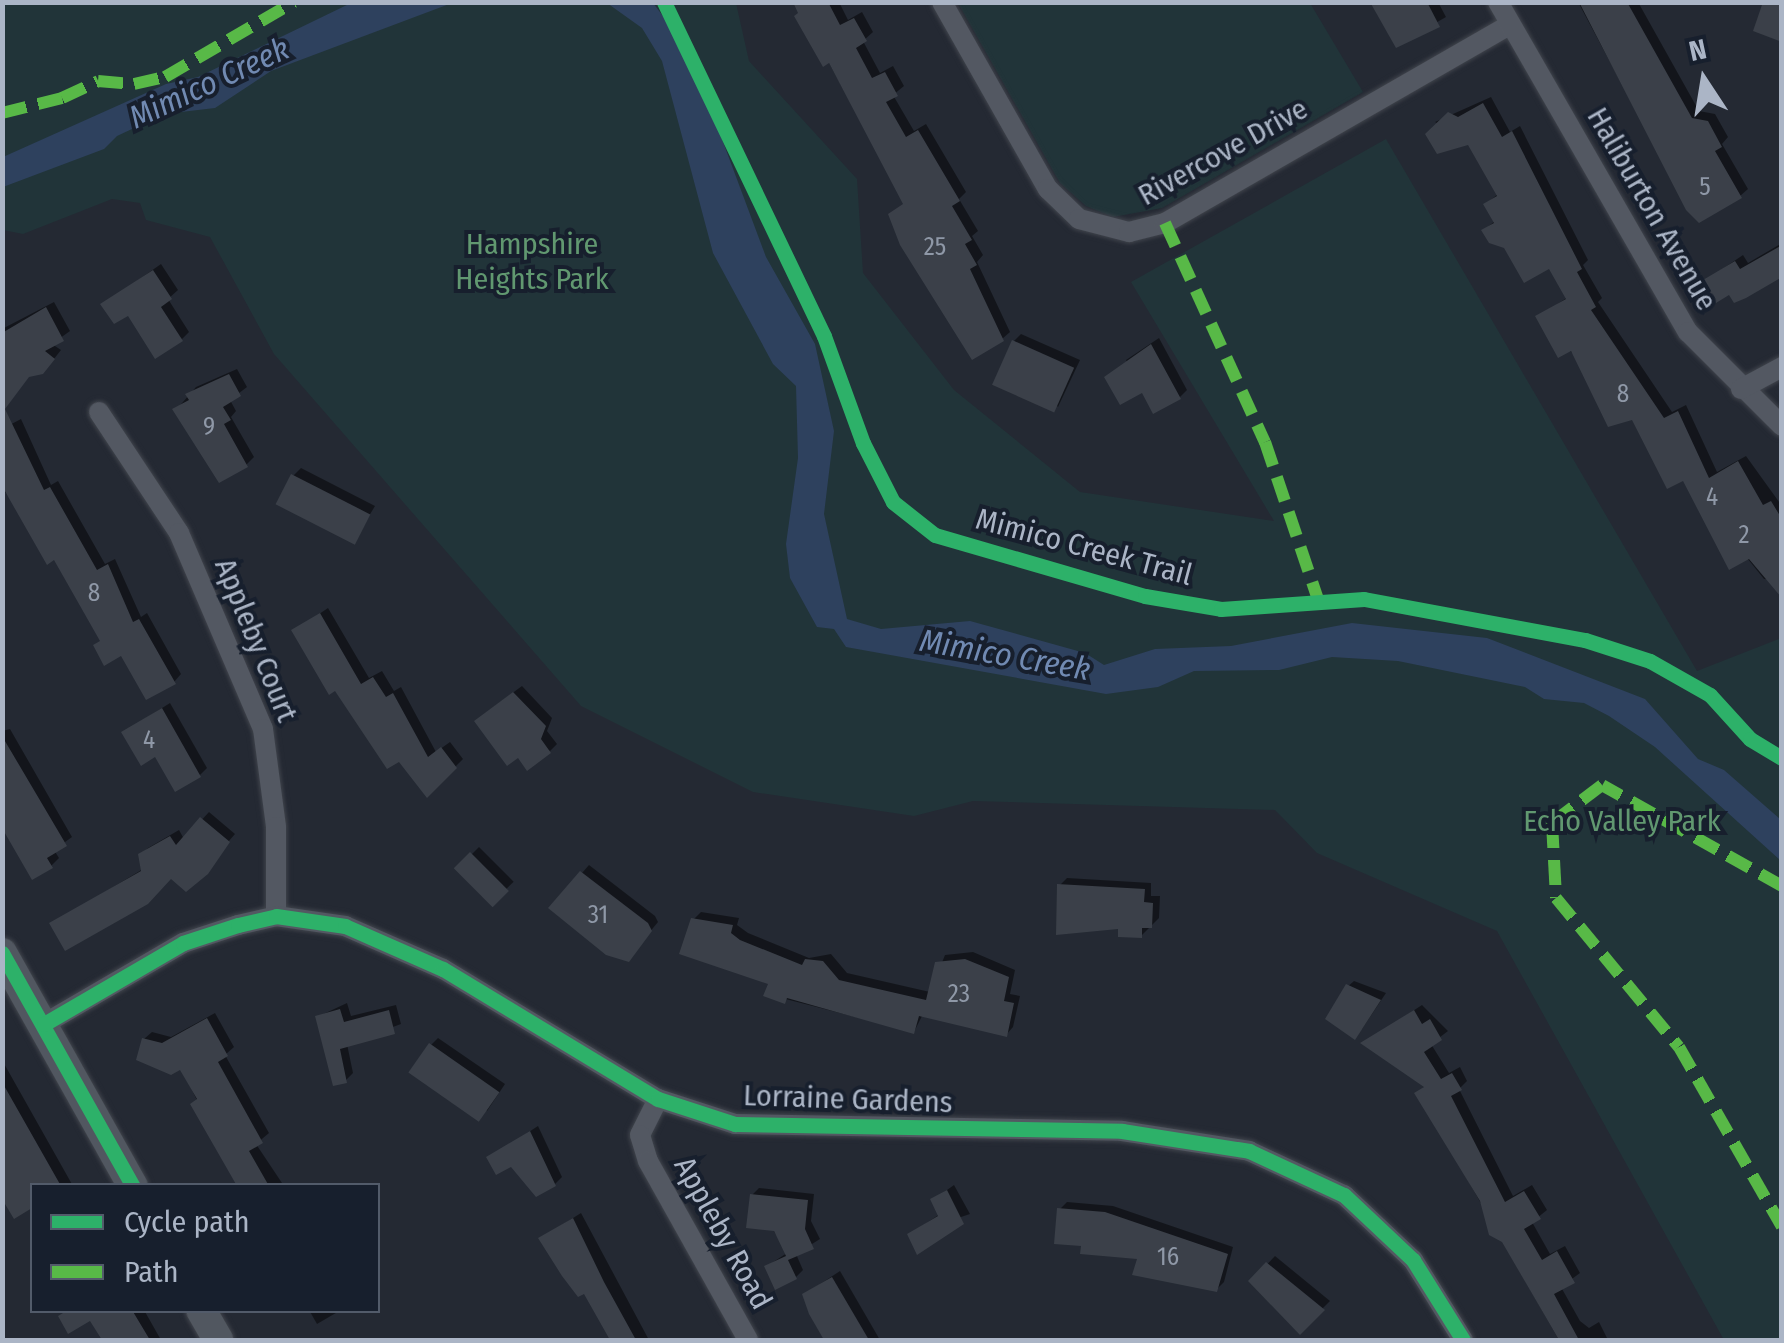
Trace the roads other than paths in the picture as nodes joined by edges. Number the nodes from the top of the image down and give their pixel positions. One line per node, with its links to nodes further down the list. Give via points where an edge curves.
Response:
1 (942, 2): 3 (street, Rivercove Drive, via 1048,189 1079,219 1129,232 1165,223)
2 (1498, 2): 3 (street, Haliburton Avenue)
3 (1510, 25): 5 (street, Haliburton Avenue, via 1688,332)
4 (1782, 367): 5 (street)
5 (1742, 389): 7 (street, Haliburton Avenue)
6 (98, 412): 8 (street, Appleby Court, via 179,533 263,729 276,827)
7 (1782, 426)
8 (276, 916): 10 (street, Lorraine Gardens, via 183,943); 11 (street, Lorraine Gardens, via 345,926 395,945)
9 (2, 953): 10 (main road)
10 (44, 1024): 12 (main road)
11 (658, 1099): 15 (street, Appleby Road, via 640,1135 648,1161); 16 (street, Lorraine Gardens, via 735,1124 1122,1132 1248,1150 1344,1195 1413,1260)
12 (130, 1183)
13 (203, 1313): 14 (main road)
14 (218, 1340)
15 (748, 1340)
16 (1463, 1340)

